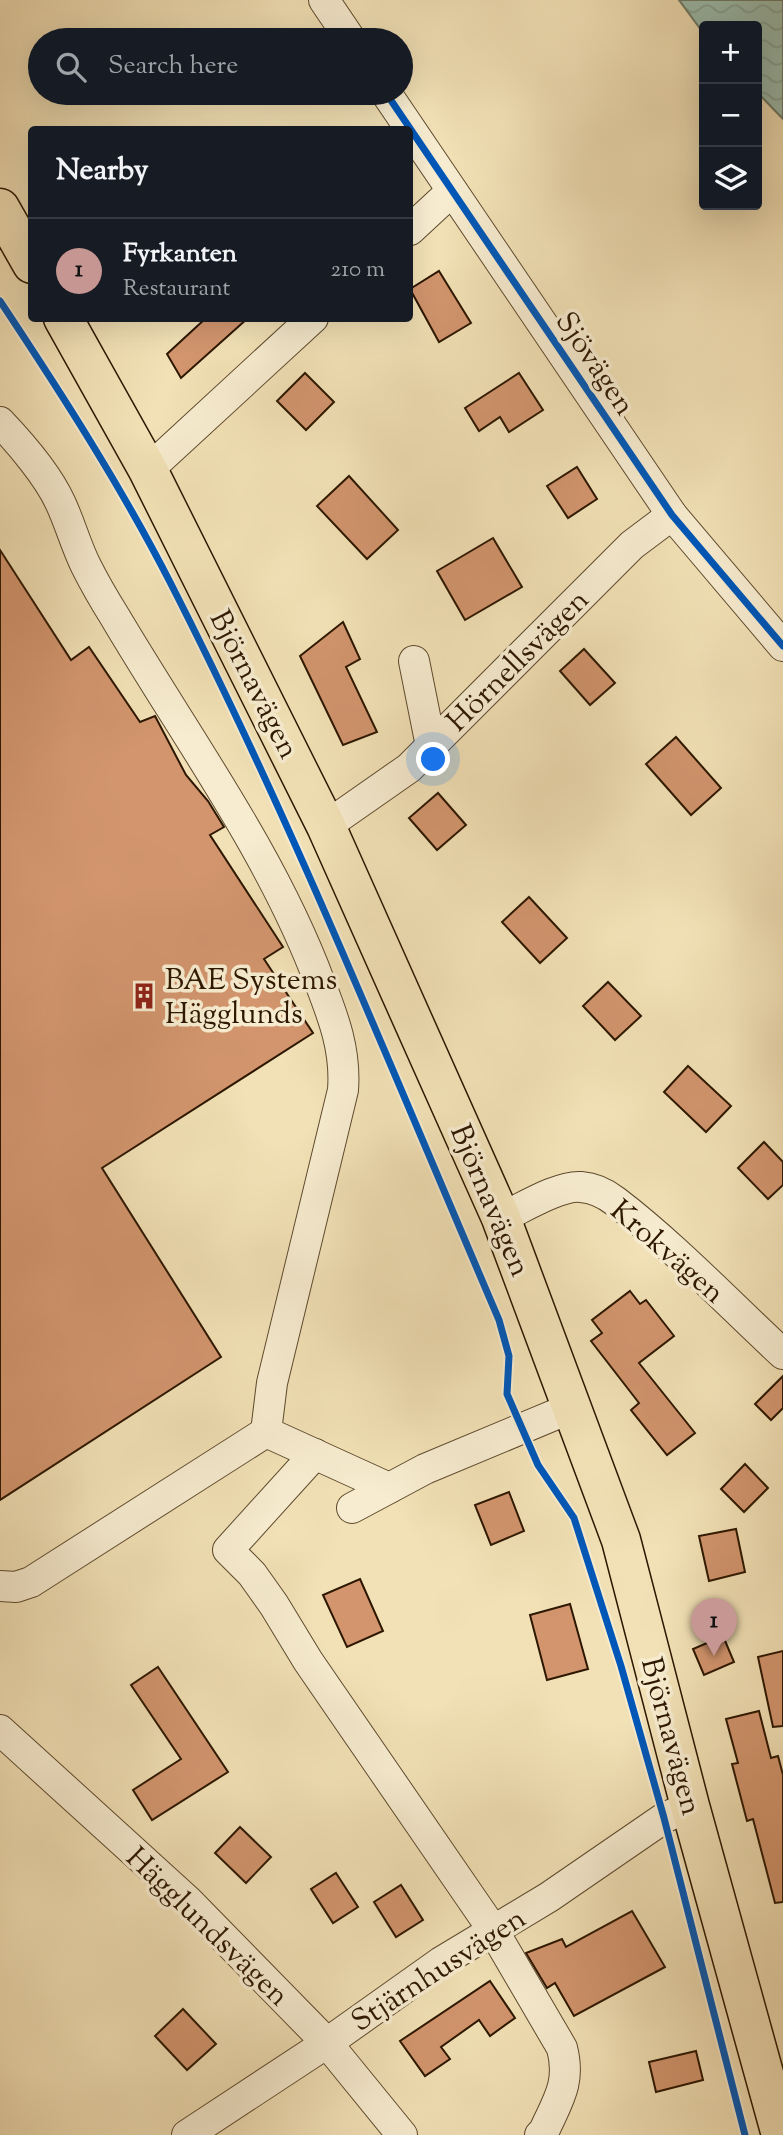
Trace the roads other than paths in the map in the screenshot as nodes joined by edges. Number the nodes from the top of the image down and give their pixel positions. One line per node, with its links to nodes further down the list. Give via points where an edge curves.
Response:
1 (324, 0): 2 (street)
2 (343, 28)
3 (394, 105): 4 (street, Sjövägen)
4 (408, 126)
5 (413, 133): 6 (street, Sjövägen)
6 (452, 191): 8 (street); 14 (street, Sjövägen)
7 (0, 208): 9 (main road)
8 (413, 227)
9 (28, 257)
10 (64, 322): 13 (main road, Björnavägen)
11 (309, 322): 13 (street)
12 (0, 422): 22 (street, via 19,441 59,500 85,565 108,606 268,869 309,953 342,1047 343,1090 272,1383)
13 (148, 470): 18 (main road, Björnavägen)
14 (672, 515): 15 (street, Sjövägen); 17 (street, Hörnellsvägen, via 632,545)
15 (783, 646)
16 (414, 661): 17 (street)
17 (431, 746): 18 (street, Hörnellsvägen, via 409,768)
18 (326, 826): 19 (main road, Björnavägen)
19 (500, 1218): 20 (street, Krokvägen, via 563,1190 579,1187 603,1194 668,1247); 21 (main road, Björnavägen)
20 (783, 1354)
21 (571, 1408): 24 (street); 28 (main road, Björnavägen, via 621,1540)
22 (265, 1432): 23 (street); 26 (street, via 31,1582)
23 (316, 1454): 24 (street); 29 (street, via 228,1550 274,1605)
24 (389, 1488): 25 (street)
25 (352, 1508)
26 (0, 1587)
27 (0, 1730): 30 (street, Hägglundsvägen, via 187,1900)
28 (690, 1806): 29 (street, Stjärnhusvägen, via 664,1818); 34 (main road, Björnavägen)
29 (493, 1930): 30 (street, Stjärnhusvägen); 33 (street, via 562,2048 567,2068 562,2093)
30 (327, 2043): 31 (street, Stjärnhusvägen); 32 (street, Hägglundsvägen)
31 (187, 2135)
32 (402, 2135)
33 (540, 2135)
34 (781, 2135)

